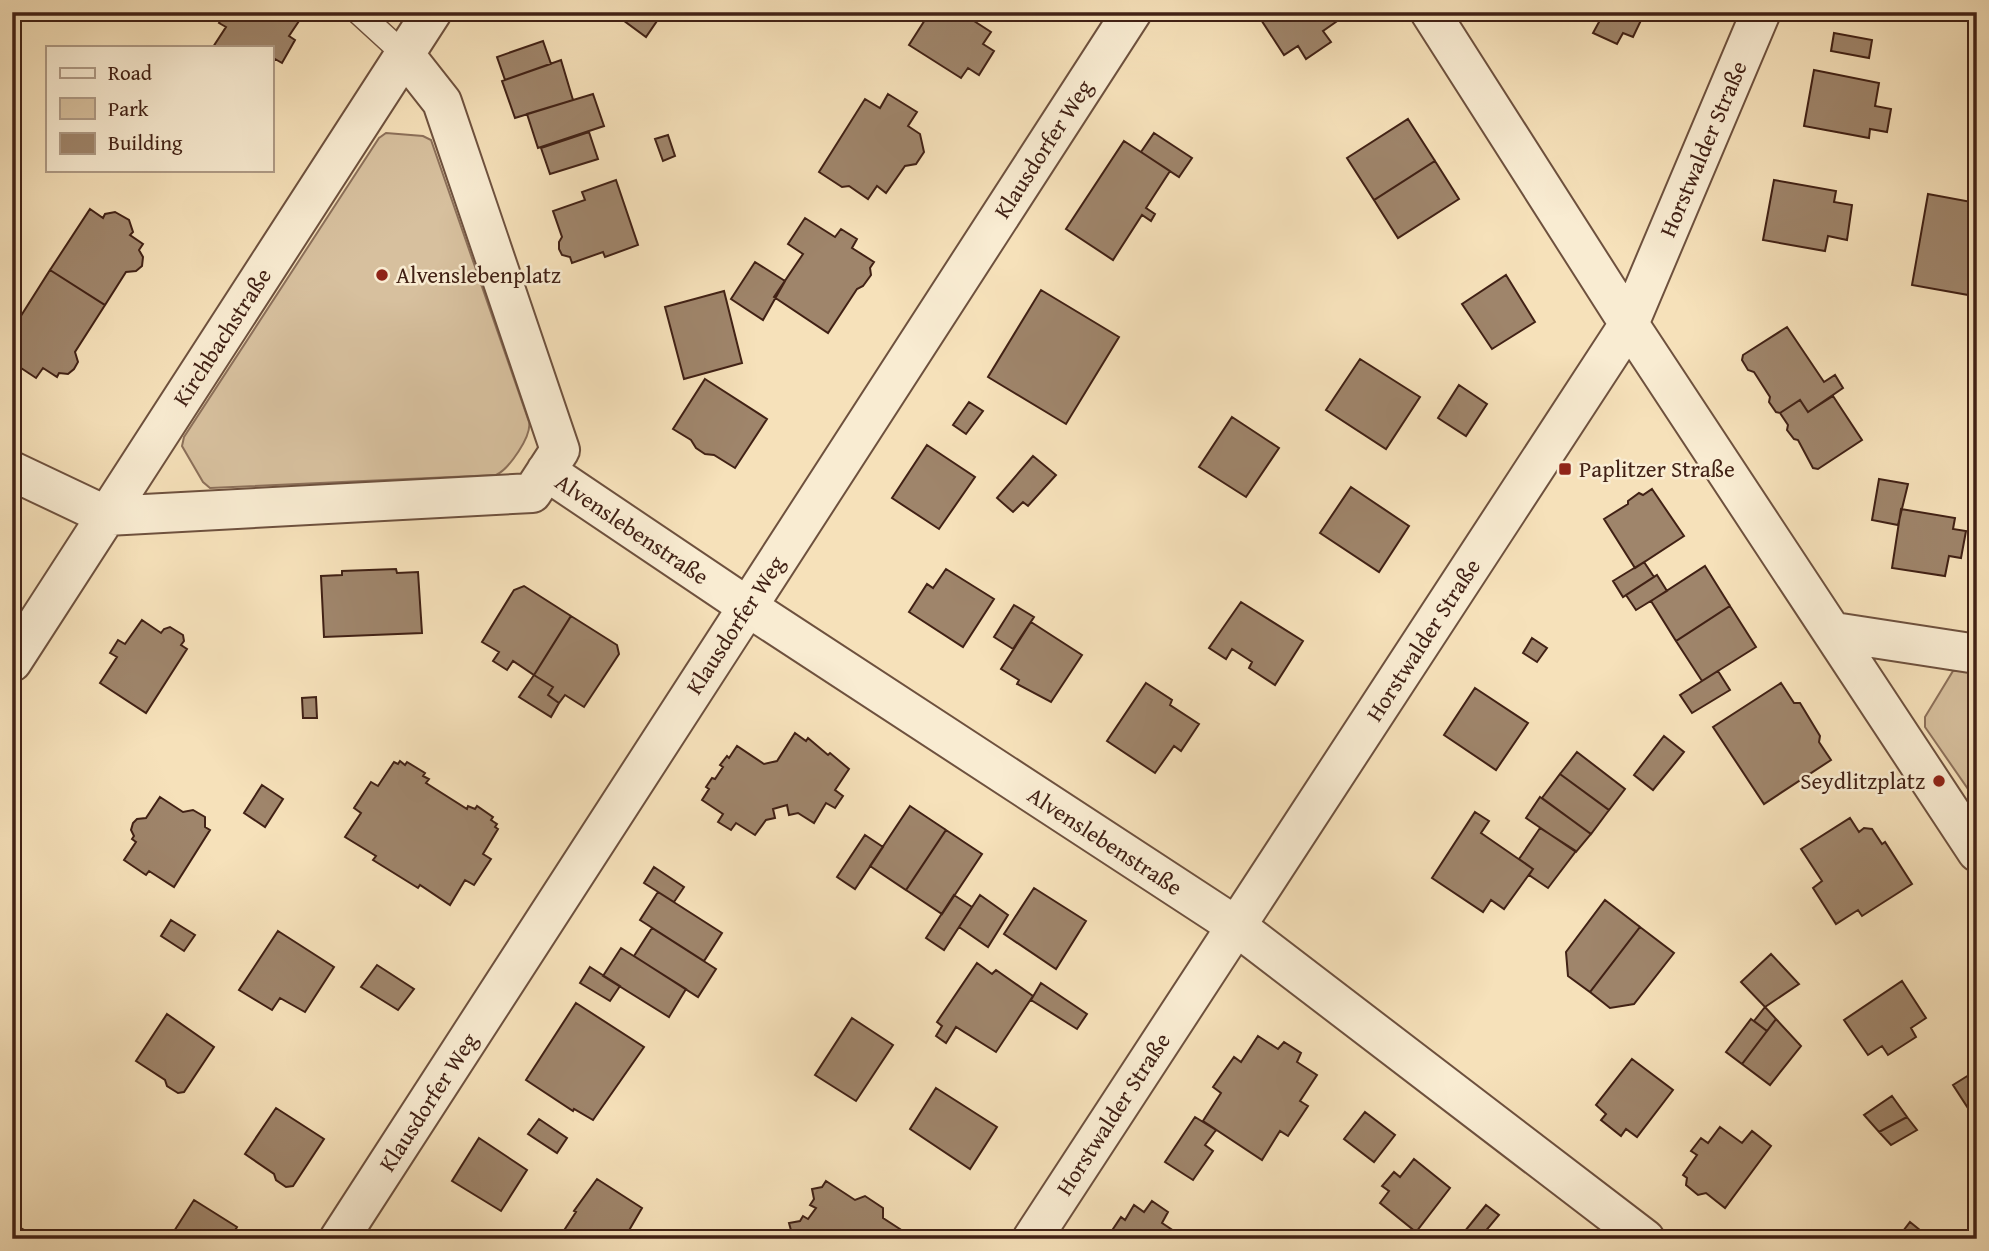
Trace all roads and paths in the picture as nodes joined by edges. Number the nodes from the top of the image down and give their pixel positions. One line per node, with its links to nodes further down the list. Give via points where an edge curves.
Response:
1 (358, 12): 6 (lane)
2 (432, 12): 6 (street, Kirchbachstraße)
3 (1132, 12): 11 (street, Klausdorfer Weg)
4 (1430, 12): 7 (street)
5 (1761, 12): 7 (street, Horstwalder Straße)
6 (405, 55): 9 (street, via 442,102 455,140 560,450); 10 (street, Kirchbachstraße)
7 (1629, 324): 12 (street); 16 (street, Horstwalder Straße)
8 (12, 471): 10 (street)
9 (546, 471): 10 (street, via 532,493); 11 (street, Alvenslebenstraße)
10 (107, 516): 14 (street, Kirchbachstraße)
11 (748, 607): 16 (street, Alvenslebenstraße); 17 (street, Klausdorfer Weg)
12 (1834, 632): 13 (street); 15 (street)
13 (1977, 654)
14 (12, 662)
15 (1977, 852)
16 (1236, 926): 18 (street, Horstwalder Straße); 19 (street, Alvenslebenstraße)
17 (339, 1239)
18 (1032, 1239)
19 (1645, 1239)

